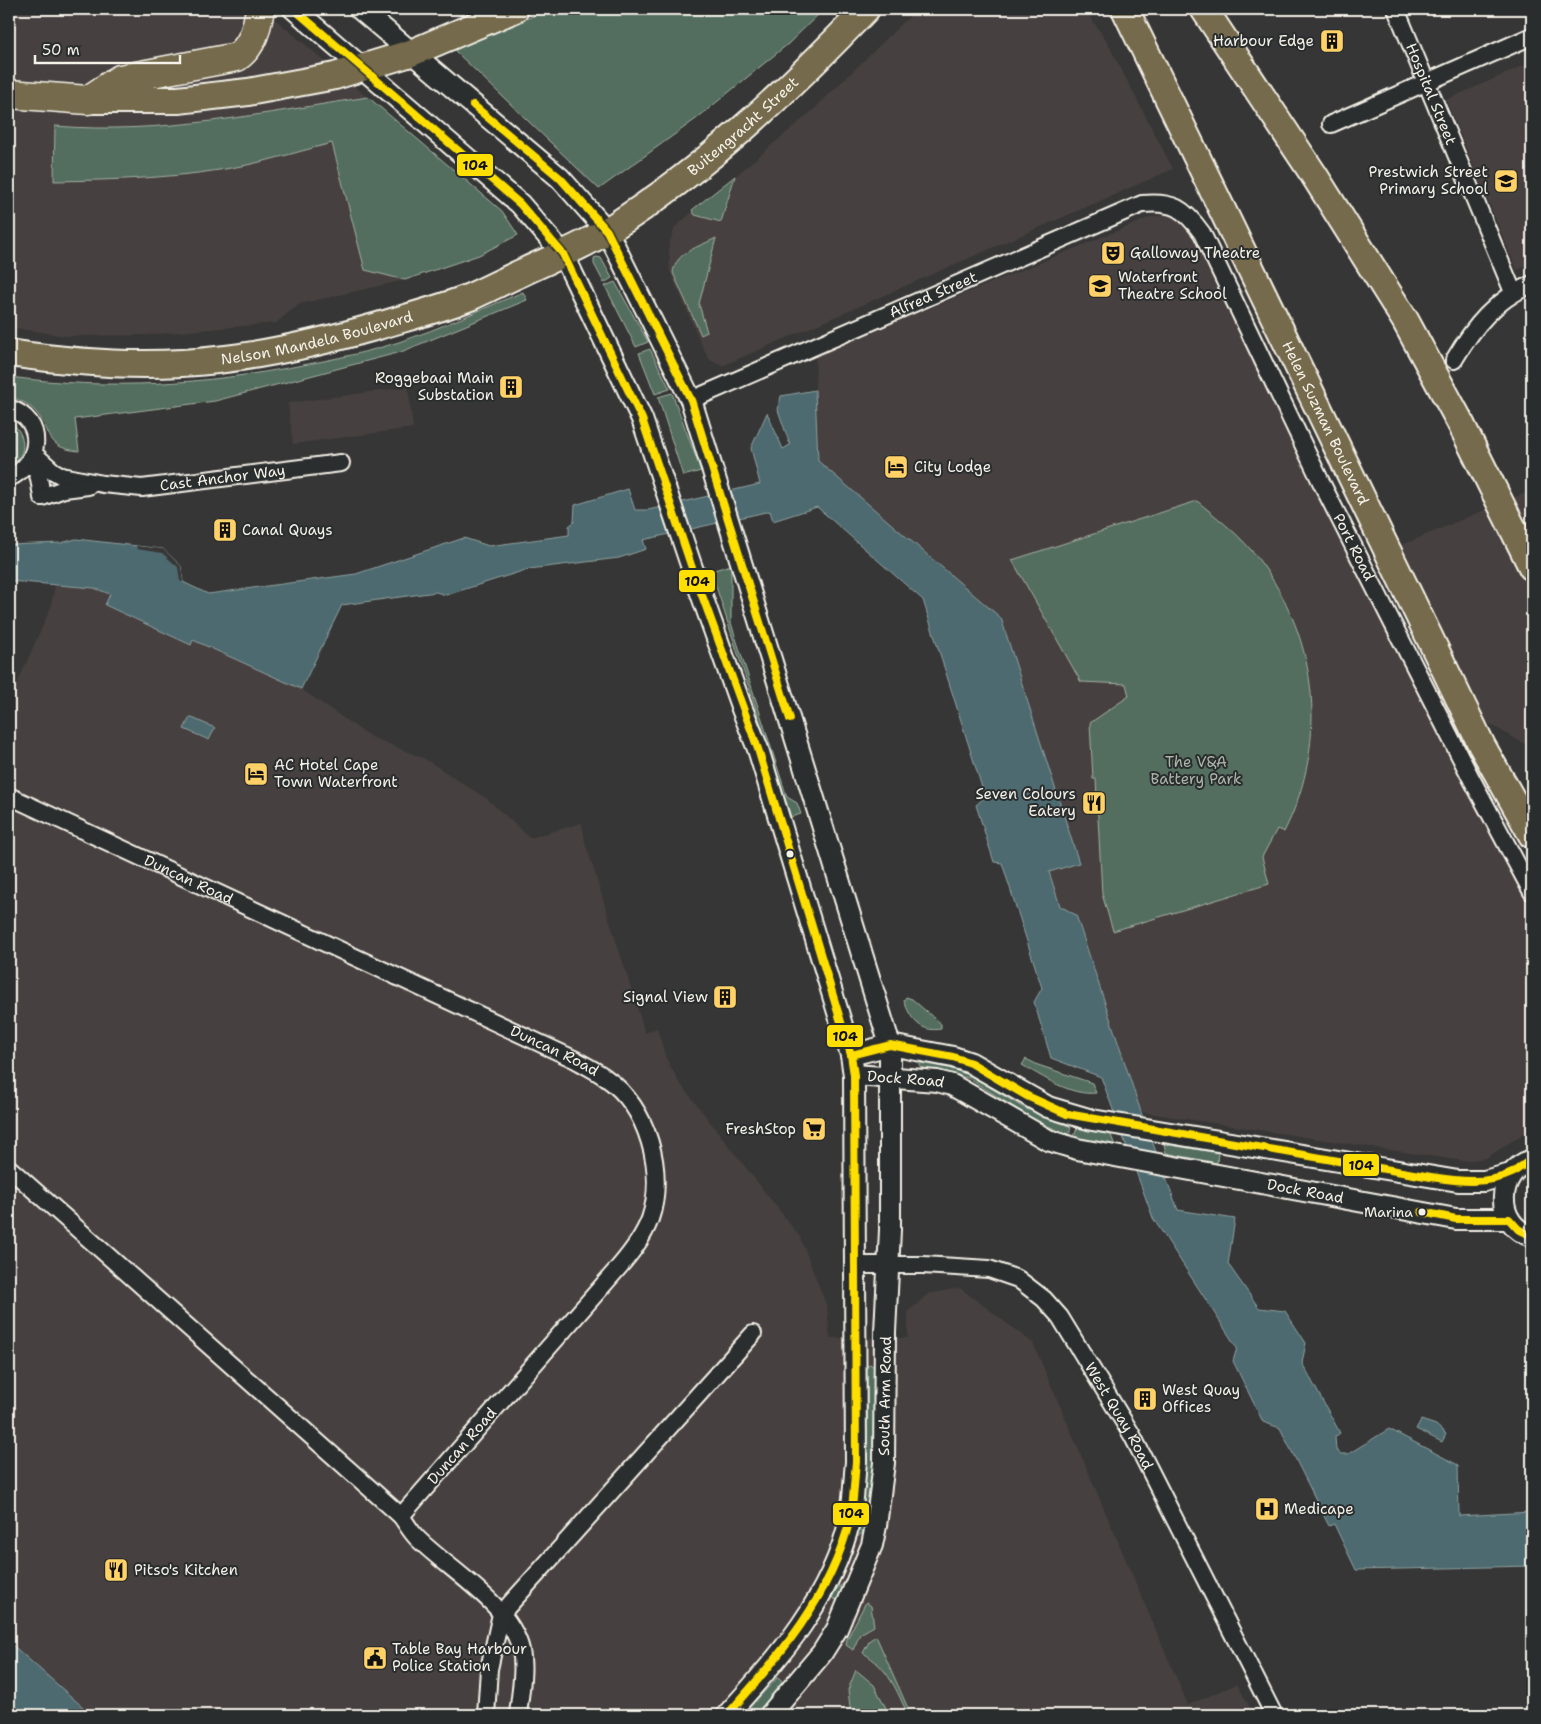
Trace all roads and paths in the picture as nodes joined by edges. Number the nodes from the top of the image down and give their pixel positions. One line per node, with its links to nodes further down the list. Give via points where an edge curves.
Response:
1 (260, 9): 16 (highway, via 256,31 245,52 237,57 120,79)
2 (294, 9): 13 (street, Dock Road)
3 (360, 9): 12 (street)
4 (515, 9): 12 (main road)
5 (866, 9): 19 (main road, Buitengracht Street, via 763,110 707,158)
6 (1111, 9): 11 (main road)
7 (1125, 9): 11 (main road, Helen Suzman Boulevard)
8 (1204, 9): 32 (main road, via 1405,320)
9 (1396, 9): 14 (street, Hospital Street)
10 (1532, 36): 14 (street)
11 (1144, 43): 34 (main road, Helen Suzman Boulevard, via 1482,746)
12 (411, 53): 13 (main road); 19 (street, via 560,178)
13 (362, 69): 16 (main road, via 248,92 178,100); 20 (street, Dock Road, via 520,204)
14 (1426, 83): 17 (street); 22 (street, Hospital Street)
15 (9, 94): 16 (highway)
16 (82, 100)
17 (1331, 124)
18 (1177, 206): 25 (street, Alfred Street, via 1160,202 1142,204); 36 (street, Port Road, via 1202,232 1331,501 1466,770)
19 (607, 231): 20 (main road, Nelson Mandela Boulevard); 25 (street)
20 (563, 254): 23 (main road, Nelson Mandela Boulevard, via 469,297 334,338 280,350 216,360 158,363 63,360); 39 (street, Dock Road, via 642,419 758,749)
21 (1532, 284): 22 (street)
22 (1513, 292): 24 (street, via 1484,316)
23 (9, 353)
24 (1454, 360)
25 (691, 400): 38 (street)
26 (9, 408): 27 (street, via 26,418 33,429 36,441)
27 (33, 456): 29 (street, via 20,473); 30 (street, Cast Anchor Way, via 62,476); 31 (street)
28 (341, 463): 30 (street, Cast Anchor Way, via 142,488)
29 (9, 478): 31 (street, via 25,484)
30 (103, 484): 31 (street, Cast Anchor Way, via 75,487)
31 (42, 497)
32 (1532, 567)
33 (9, 796): 50 (street, Duncan Road, via 576,1060 607,1078 624,1095 644,1127 656,1168 656,1185 650,1219 643,1235 619,1267)
34 (1532, 835)
35 (1532, 844): 36 (street)
36 (1512, 854): 37 (street, Port Road)
37 (1532, 892)
38 (890, 1044): 39 (street); 41 (street, South Arm Road); 44 (street, Dock Road, via 971,1063 1048,1107 1092,1120 1458,1181 1484,1181)
39 (852, 1055): 40 (street, Dock Road)
40 (854, 1076): 41 (street, Dock Road); 47 (street, South Arm Road)
41 (890, 1079): 45 (street, Dock Road, via 937,1081 952,1085 1048,1140 1116,1157 1456,1219); 48 (street, South Arm Road)
42 (1532, 1160): 44 (street, Dock Road)
43 (9, 1168): 50 (street)
44 (1511, 1174): 45 (street, via 1503,1196)
45 (1509, 1219): 46 (street, via 1518,1229)
46 (1532, 1236)
47 (856, 1265): 48 (street, West Quay Road); 54 (street, South Arm Road, via 856,1462 850,1519 819,1597 799,1631)
48 (889, 1265): 55 (street, South Arm Road, via 884,1463 872,1545 837,1629 822,1653); 56 (street, West Quay Road, via 973,1266 1003,1272 1031,1288 1060,1317 1132,1435)
49 (753, 1334): 51 (street)
50 (401, 1516): 51 (street, via 416,1537)
51 (501, 1614): 52 (street, via 490,1669); 53 (street, via 512,1628 521,1650)
52 (486, 1715)
53 (518, 1715)
54 (727, 1715)
55 (770, 1715)
56 (1274, 1715)

